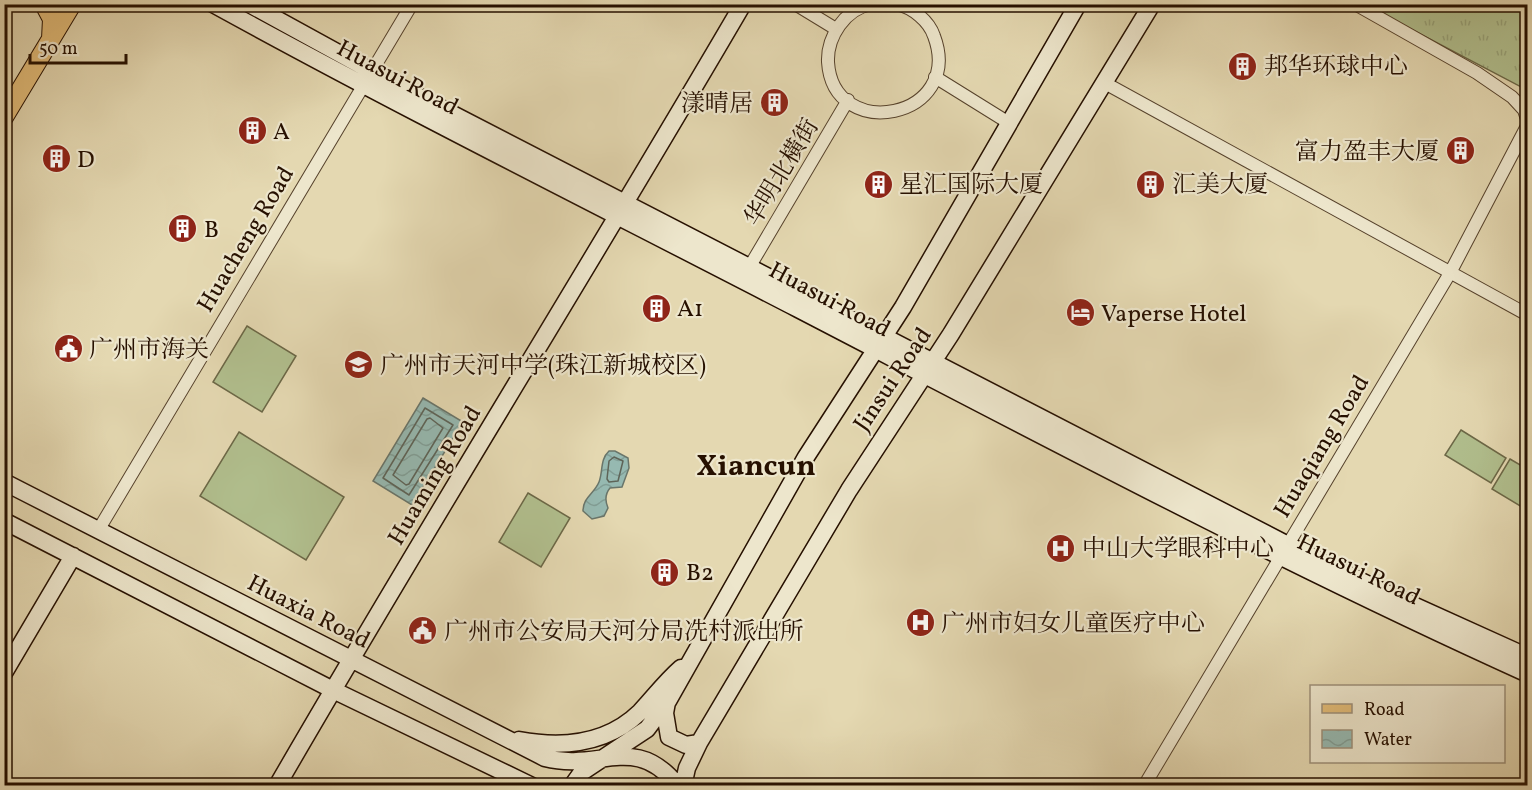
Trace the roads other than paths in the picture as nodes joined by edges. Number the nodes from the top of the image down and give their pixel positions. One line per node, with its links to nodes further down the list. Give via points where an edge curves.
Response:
1 (44, 4): 14 (main road, via 52,19)
2 (72, 4): 14 (main road)
3 (213, 4): 16 (street, Huasui Road)
4 (249, 4): 16 (street, Huasui Road)
5 (412, 4): 16 (street, Huacheng Road)
6 (743, 4): 22 (street, Huaming Road)
7 (795, 4): 13 (street)
8 (870, 4): 13 (street, via 849,14)
9 (1078, 4): 20 (street, Jinsui Road)
10 (1355, 4): 21 (street, via 1512,97 1524,110)
11 (899, 5): 15 (street, via 919,15 932,30 938,47)
12 (1150, 6): 17 (street, Jinsui Road)
13 (836, 29): 18 (street, via 828,63 832,80)
14 (51, 40): 19 (main road)
15 (935, 77): 18 (street, via 922,99 907,109 872,113); 20 (street)
16 (368, 79): 22 (street, Huasui Road); 30 (street, Huacheng Road)
17 (1103, 82): 24 (street); 27 (street, Jinsui Road)
18 (848, 100): 23 (street, 华明北橫街)
19 (4, 117)
20 (1009, 123): 26 (street, Jinsui Road)
21 (1527, 123): 24 (street, Huaqiang Road)
22 (623, 210): 23 (street, Huasui Road); 26 (street, Huasui Road); 34 (street, Huaming Road)
23 (750, 266): 26 (street, Huasui Road)
24 (1450, 273): 25 (street); 31 (street, Huaqiang Road)
25 (1527, 315)
26 (880, 343): 27 (street, Huasui Road); 35 (street, Jinsui Road, via 806,457)
27 (929, 369): 31 (street, Huasui Road); 41 (street, Jinsui Road, via 849,489)
28 (4, 482): 30 (street, Huaxia Road)
29 (4, 521): 32 (street)
30 (99, 529): 34 (street, Huaxia Road)
31 (1283, 550): 33 (street, Huasui Road); 37 (street, Huasui Road, via 1371,603); 50 (street, Huaqiang Road)
32 (74, 556): 36 (street); 38 (street)
33 (1527, 657)
34 (350, 659): 38 (street, Huaming Road); 40 (street, Huaxia Road)
35 (691, 660): 39 (street, Jinsui Road); 40 (street, via 634,717 600,736 565,745)
36 (4, 673)
37 (1527, 674)
38 (333, 690): 43 (street); 44 (street, Huaming Road)
39 (668, 701): 41 (street, via 665,713 669,737 686,745); 42 (street, Jinsui Road, via 646,729)
40 (500, 736): 42 (street, Huaxia Road, via 545,758 561,762)
41 (699, 742): 49 (street, Jinsui Road)
42 (597, 761): 47 (street); 48 (street, Huaxia Road, via 615,755 636,756 664,770)
43 (488, 764): 45 (street); 46 (street)
44 (277, 786)
45 (513, 786)
46 (532, 786)
47 (572, 786)
48 (678, 786)
49 (683, 786)
50 (1144, 786)

